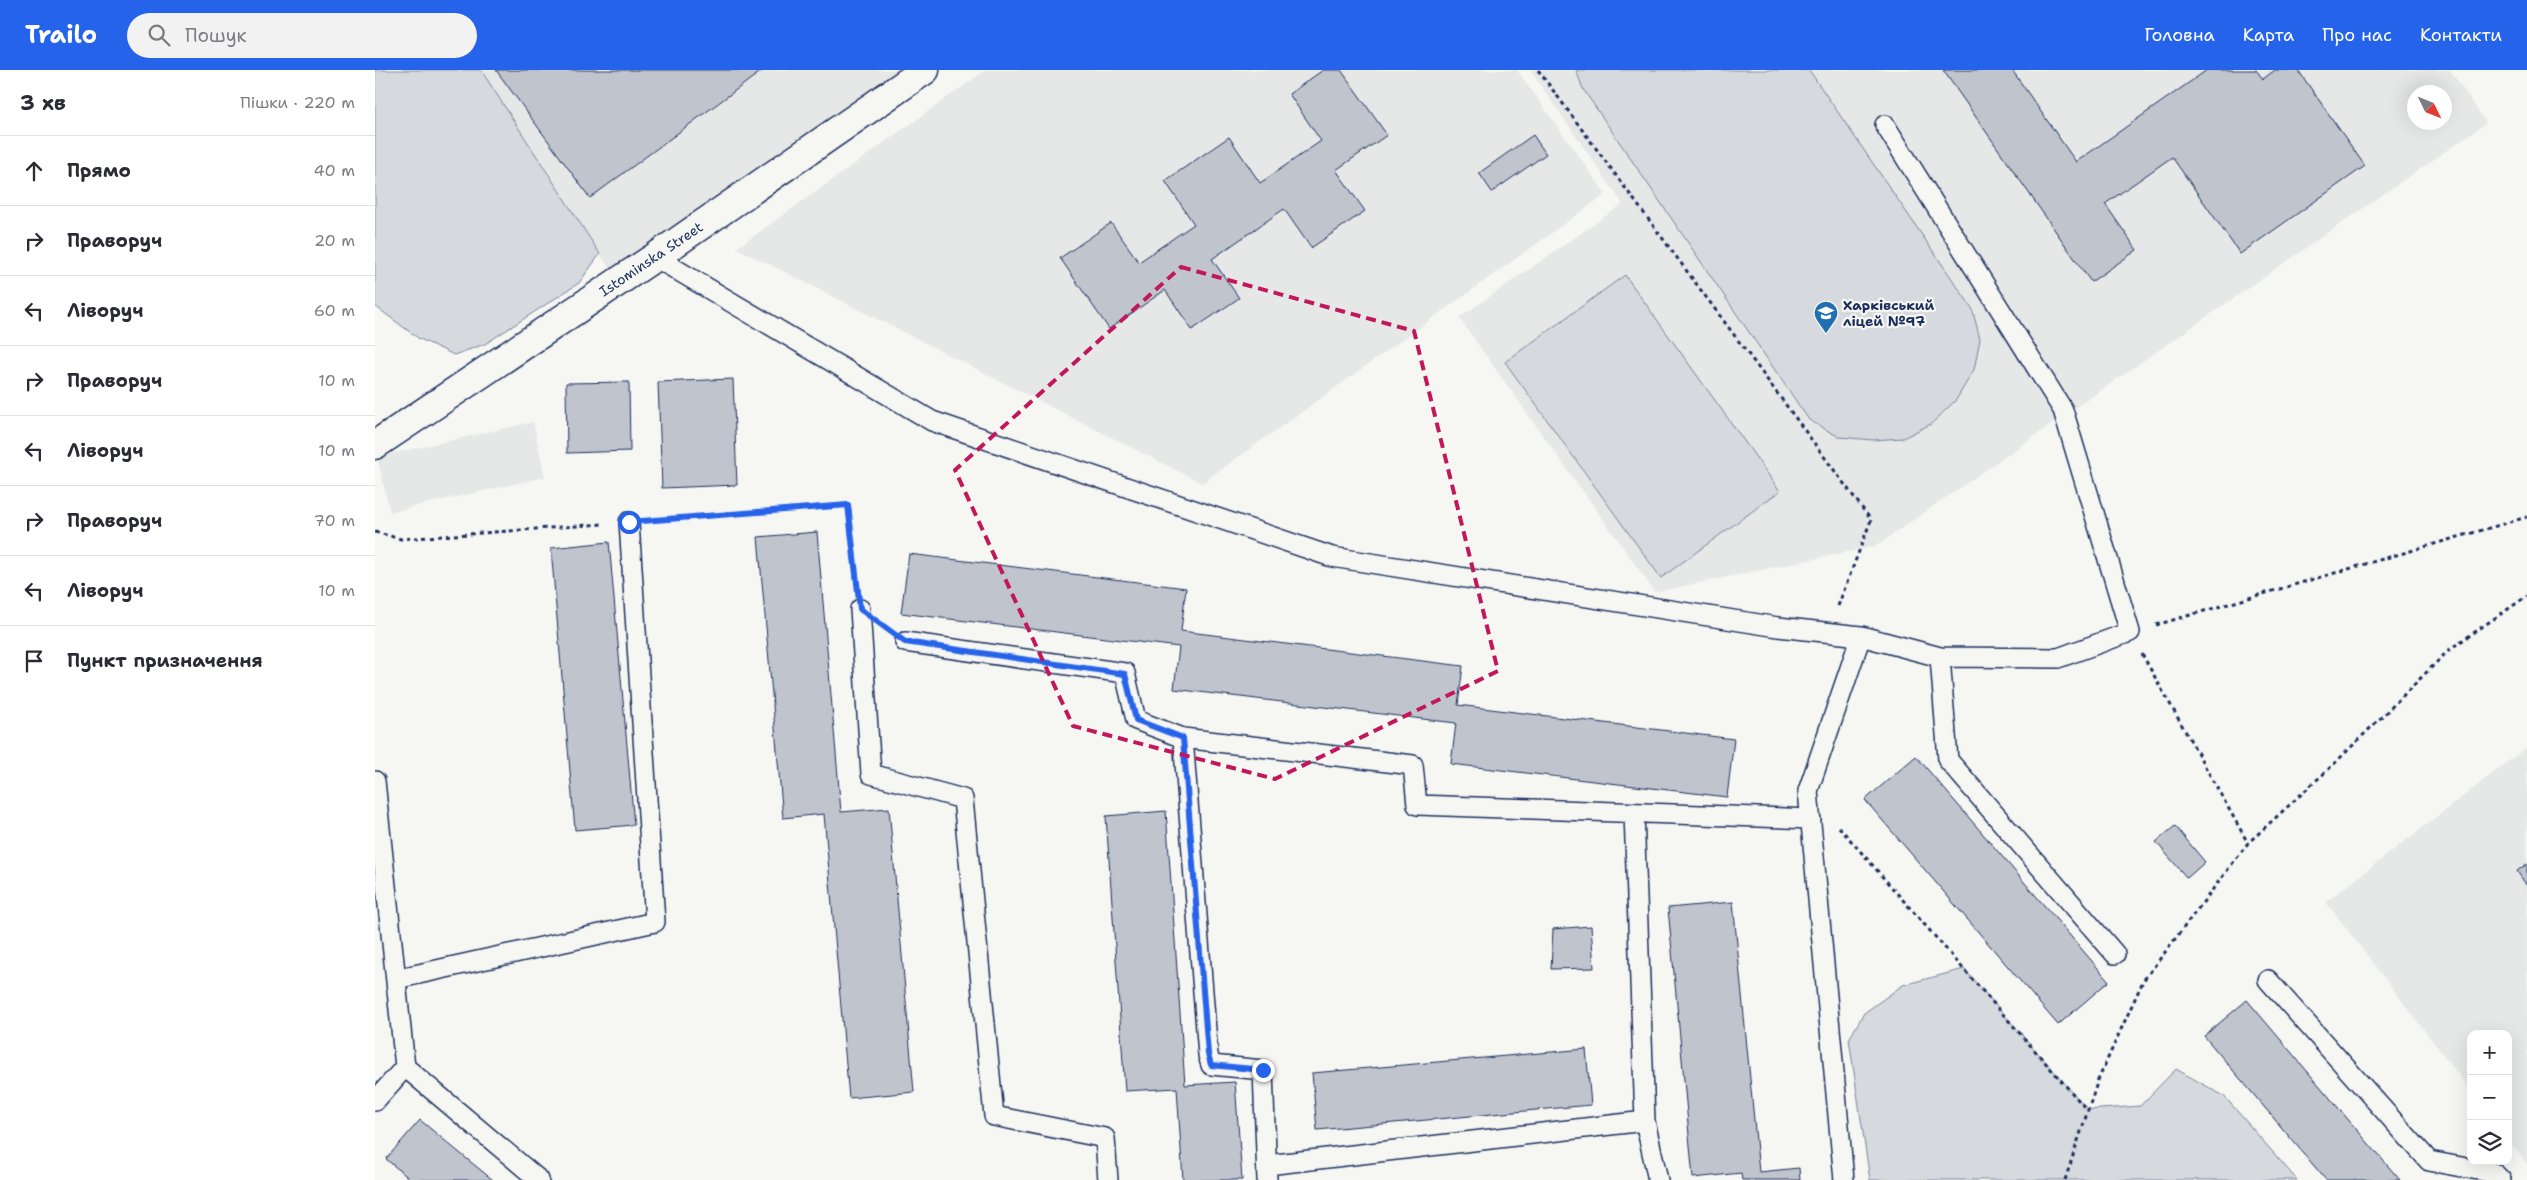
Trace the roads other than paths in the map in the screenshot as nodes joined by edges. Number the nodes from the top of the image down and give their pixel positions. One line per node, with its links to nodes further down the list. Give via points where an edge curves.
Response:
1 (925, 70): 3 (street, Istominska Street)
2 (1885, 125): 9 (lane, via 2063,410 2131,632 2058,658)
3 (655, 257): 4 (street, Istominska Street); 7 (lane, via 933,421 1333,557 1778,627)
4 (375, 444)
5 (629, 522): 15 (lane, via 655,922)
6 (860, 609): 22 (lane, via 871,774 963,799 994,1116 1105,1138)
7 (1861, 636): 9 (lane); 13 (lane, via 1808,791)
8 (905, 642): 10 (lane, via 1125,674 1136,720)
9 (1940, 656): 14 (lane, via 1948,760)
10 (1183, 738): 12 (lane, via 1413,765 1417,805); 20 (lane, via 1208,1054 1211,1065 1263,1070)
11 (375, 781): 15 (lane)
12 (1634, 813): 13 (lane); 19 (lane)
13 (1811, 819): 24 (lane)
14 (2115, 954)
15 (396, 979): 17 (lane)
16 (2269, 980): 25 (lane, via 2429,1161 2495,1173)
17 (405, 1067): 18 (lane); 21 (lane)
18 (375, 1101)
19 (1645, 1121): 20 (lane); 23 (lane)
20 (1267, 1172)
21 (539, 1180)
22 (1107, 1180)
23 (1657, 1180)
24 (1844, 1180)
25 (2501, 1180)

